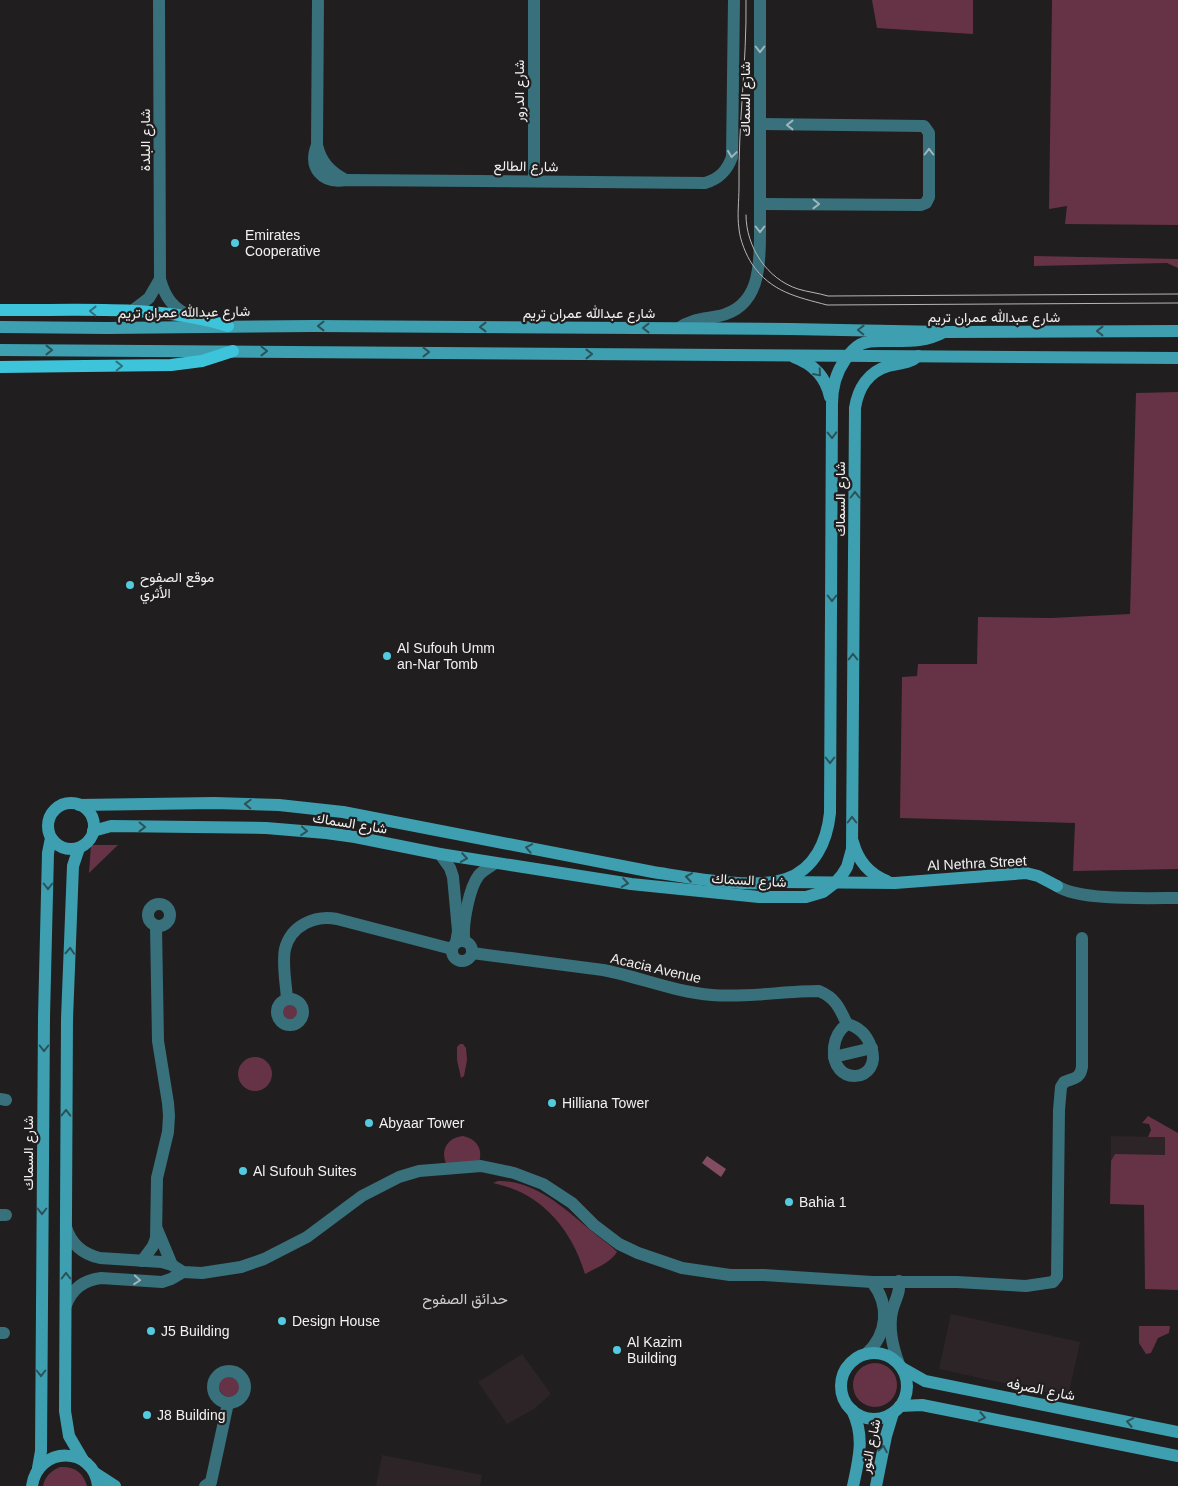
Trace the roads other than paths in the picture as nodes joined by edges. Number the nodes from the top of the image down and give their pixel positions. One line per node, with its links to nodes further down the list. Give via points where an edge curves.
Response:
1 (159, 0): 9 (street, شارع البلدة)
2 (318, 0): 7 (street, شارع الطالع, via 317,144 314,161 322,176 338,181)
3 (534, 0): 7 (street, شارع الدرور)
4 (734, 0): 7 (street, شارع الطالع, one-way to 7, via 732,157 720,177 705,183)
5 (760, 0): 6 (street, شارع السماك, one-way to 6)
6 (760, 124): 8 (street, شارع السماك); 8 (street, one-way to 6, via 921,205 929,197 929,133 924,126)
7 (534, 181)
8 (760, 204): 15 (street, شارع السماك, one-way to 15, via 759,272 748,297 725,314 686,322)
9 (160, 279): 11 (street, via 149,298); 12 (street, شارع البلدة, via 171,304)
10 (0, 310): 11 (main road, one-way to 10)
11 (132, 311): 12 (main road)
12 (191, 316): 13 (main road)
13 (228, 326): 14 (street, شارع عبدالله عمران تريم); 15 (street, شارع عبدالله عمران تريم, one-way to 13)
14 (0, 327)
15 (679, 328): 16 (street, شارع عبدالله عمران تريم, one-way to 15)
16 (944, 332): 17 (street, شارع عبدالله عمران تريم, one-way to 16); 21 (street, via 926,340 868,342 853,349)
17 (1178, 332)
18 (0, 350): 19 (street, one-way to 19)
19 (233, 351): 20 (street, one-way to 20); 24 (main road, one-way to 19, via 187,364)
20 (789, 355): 21 (street); 25 (street, one-way to 25, via 818,372 829,390)
21 (848, 356): 22 (street); 25 (street, شارع السماك, via 835,378)
22 (918, 356): 23 (street); 29 (street, شارع السماك, one-way to 22, via 855,408 859,391 869,377 878,370 906,363)
23 (1178, 358)
24 (0, 367)
25 (832, 404): 33 (street, شارع السماك, one-way to 33, via 829,826 814,859 787,879)
26 (79, 805): 27 (street, via 91,815); 28 (street, شارع السماك, via 63,805 56,809 48,822); 33 (street, شارع السماك, one-way to 26, via 735,882 653,872 343,812 214,803)
27 (94, 830): 30 (street, via 86,844); 31 (street, شارع السماك, one-way to 31, via 110,826 296,830 355,837)
28 (51, 838): 30 (street, via 63,848); 42 (street, شارع السماك, one-way to 42)
29 (852, 840): 34 (street, شارع السماك, via 847,867); 35 (street, via 856,853 870,871)
30 (79, 848): 43 (street, one-way to 30, via 73,866)
31 (440, 854): 32 (street, شارع السماك, one-way to 32); 39 (street, via 452,877)
32 (496, 863): 34 (street, شارع السماك, one-way to 34, via 631,884 759,897 806,897 823,892); 39 (street, via 481,874 472,890)
33 (772, 882): 34 (street, Al Nethra Street)
34 (836, 882): 35 (street, Al Nethra Street)
35 (894, 883): 36 (street, Al Nethra Street, via 1026,873 1071,893)
36 (1178, 898)
37 (156, 926): 48 (street, via 158,1040 169,1116 157,1178)
38 (1082, 938): 51 (street, via 1082,1067 1077,1078 1062,1084 1059,1110 1056,1280 1033,1286)
39 (458, 944): 40 (street, via 471,945); 40 (street, via 454,957 461,961); 41 (street, via 318,918 301,926 289,940 284,958)
40 (472, 953): 44 (street, Acacia Avenue, via 603,970 678,990 712,995 819,991 836,1001)
41 (287, 999)
42 (44, 1017): 43 (street); 64 (street, شارع السماك, one-way to 64, via 41,1451)
43 (67, 1019): 47 (street, one-way to 43)
44 (847, 1024): 45 (street, Acacia Avenue, via 863,1032); 46 (street, via 836,1038)
45 (872, 1048): 46 (street); 46 (street, via 870,1068 857,1076 842,1072)
46 (834, 1056)
47 (65, 1225): 49 (street, via 73,1244 90,1256); 53 (street, one-way to 47)
48 (157, 1229): 49 (street, via 153,1246); 50 (street)
49 (142, 1261): 50 (street, via 162,1262)
50 (177, 1269): 52 (street, via 202,1273 242,1267 307,1237 362,1196 399,1177 419,1171 481,1166 543,1184 572,1203 619,1244 660,1262 730,1275); 53 (street, one-way to 50, via 75,1289 92,1279 162,1282 171,1279)
51 (900, 1281): 52 (street); 55 (street, via 891,1323)
52 (872, 1282): 54 (street, via 883,1301 884,1322 876,1343)
53 (66, 1306): 63 (street, via 65,1412 69,1436)
54 (866, 1354): 55 (street, via 884,1354); 58 (street, via 850,1363 842,1380 844,1400)
55 (900, 1366): 56 (street, شارع الصرفه, via 916,1378); 59 (street, via 907,1388)
56 (953, 1387): 60 (street, via 937,1392 937,1402); 61 (street, شارع الصرفه, one-way to 56)
57 (228, 1403): 66 (street)
58 (852, 1410): 59 (street, via 869,1418 881,1418); 70 (street, شارع النور, via 859,1427 861,1445)
59 (896, 1410): 60 (street, via 915,1404); 71 (street, شارع النور, one-way to 59, via 886,1436)
60 (946, 1410): 62 (street, one-way to 62)
61 (1178, 1432)
62 (1178, 1456)
63 (83, 1460): 64 (street, via 64,1455 54,1457); 65 (street)
64 (38, 1468): 67 (street, شارع السماك)
65 (95, 1473): 68 (street); 69 (street)
66 (210, 1485)
67 (32, 1486)
68 (98, 1486)
69 (115, 1486)
70 (853, 1486)
71 (876, 1486)

